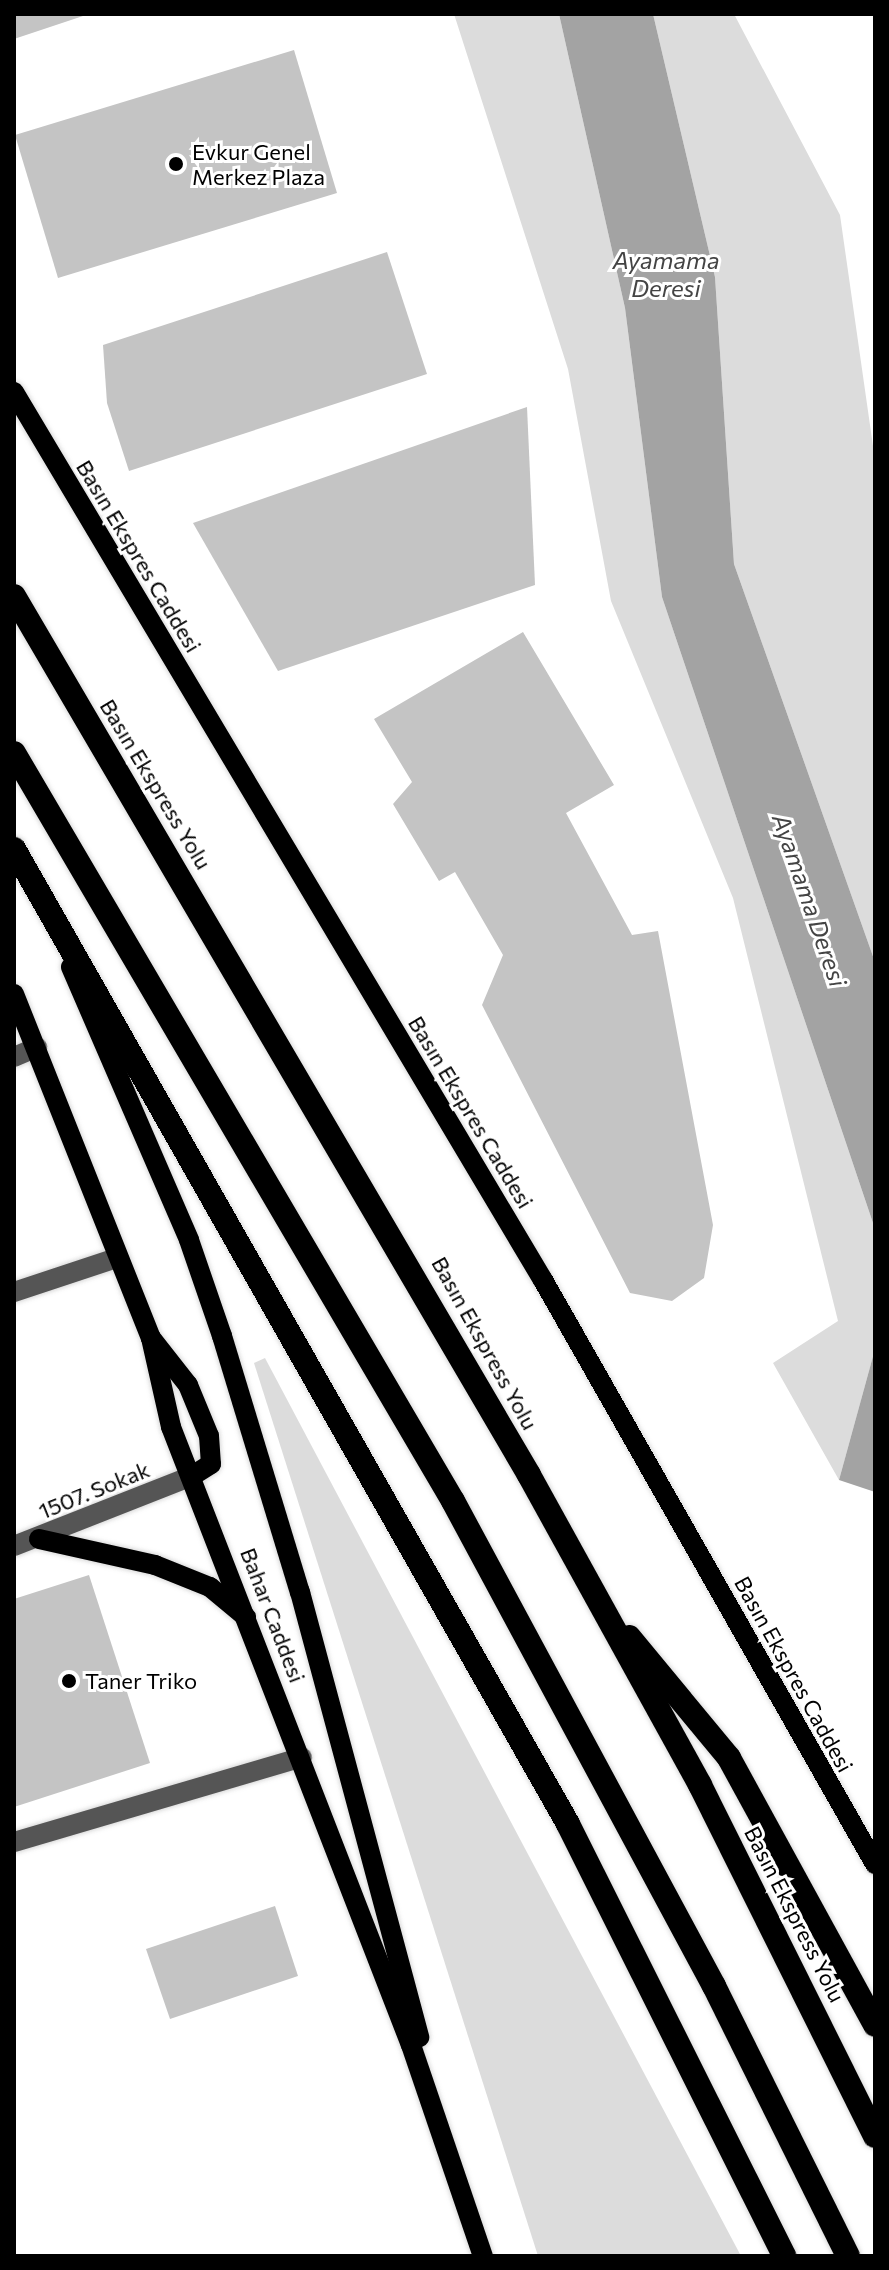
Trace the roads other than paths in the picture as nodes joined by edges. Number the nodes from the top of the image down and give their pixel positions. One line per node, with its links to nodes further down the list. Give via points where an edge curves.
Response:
1 (14, 392): 19 (main road, Basın Ekspres Caddesi, via 543,1280)
2 (14, 596): 15 (highway, Basın Ekspress Yolu, via 414,1270)
3 (14, 753): 25 (highway, via 453,1501 714,1986)
4 (14, 849): 5 (highway)
5 (57, 934): 21 (main road, via 183,1227 222,1336 300,1592); 24 (highway, via 190,1151 568,1824)
6 (14, 994): 7 (main road, Bahar Caddesi)
7 (37, 1047): 8 (street); 9 (main road, Bahar Caddesi)
8 (14, 1057)
9 (117, 1258): 10 (street); 11 (main road, Bahar Caddesi)
10 (14, 1292)
11 (151, 1338): 12 (main road, Bahar Caddesi, via 155,1375); 12 (main road, via 188,1385 209,1436 211,1464)
12 (192, 1476): 13 (street, 1507. Sokak); 16 (main road, Bahar Caddesi)
13 (39, 1539): 14 (street, 1507. Sokak); 16 (main road, via 155,1565 210,1587)
14 (14, 1546)
15 (607, 1615): 20 (highway, via 674,1684 729,1758); 22 (highway, Basın Ekspress Yolu)
16 (249, 1619): 17 (main road, Bahar Caddesi)
17 (302, 1757): 18 (street); 21 (main road, Bahar Caddesi)
18 (14, 1842)
19 (875, 1864)
20 (875, 2025)
21 (437, 2119): 23 (main road, Bahar Caddesi)
22 (875, 2136)
23 (483, 2256)
24 (784, 2256)
25 (848, 2256)

